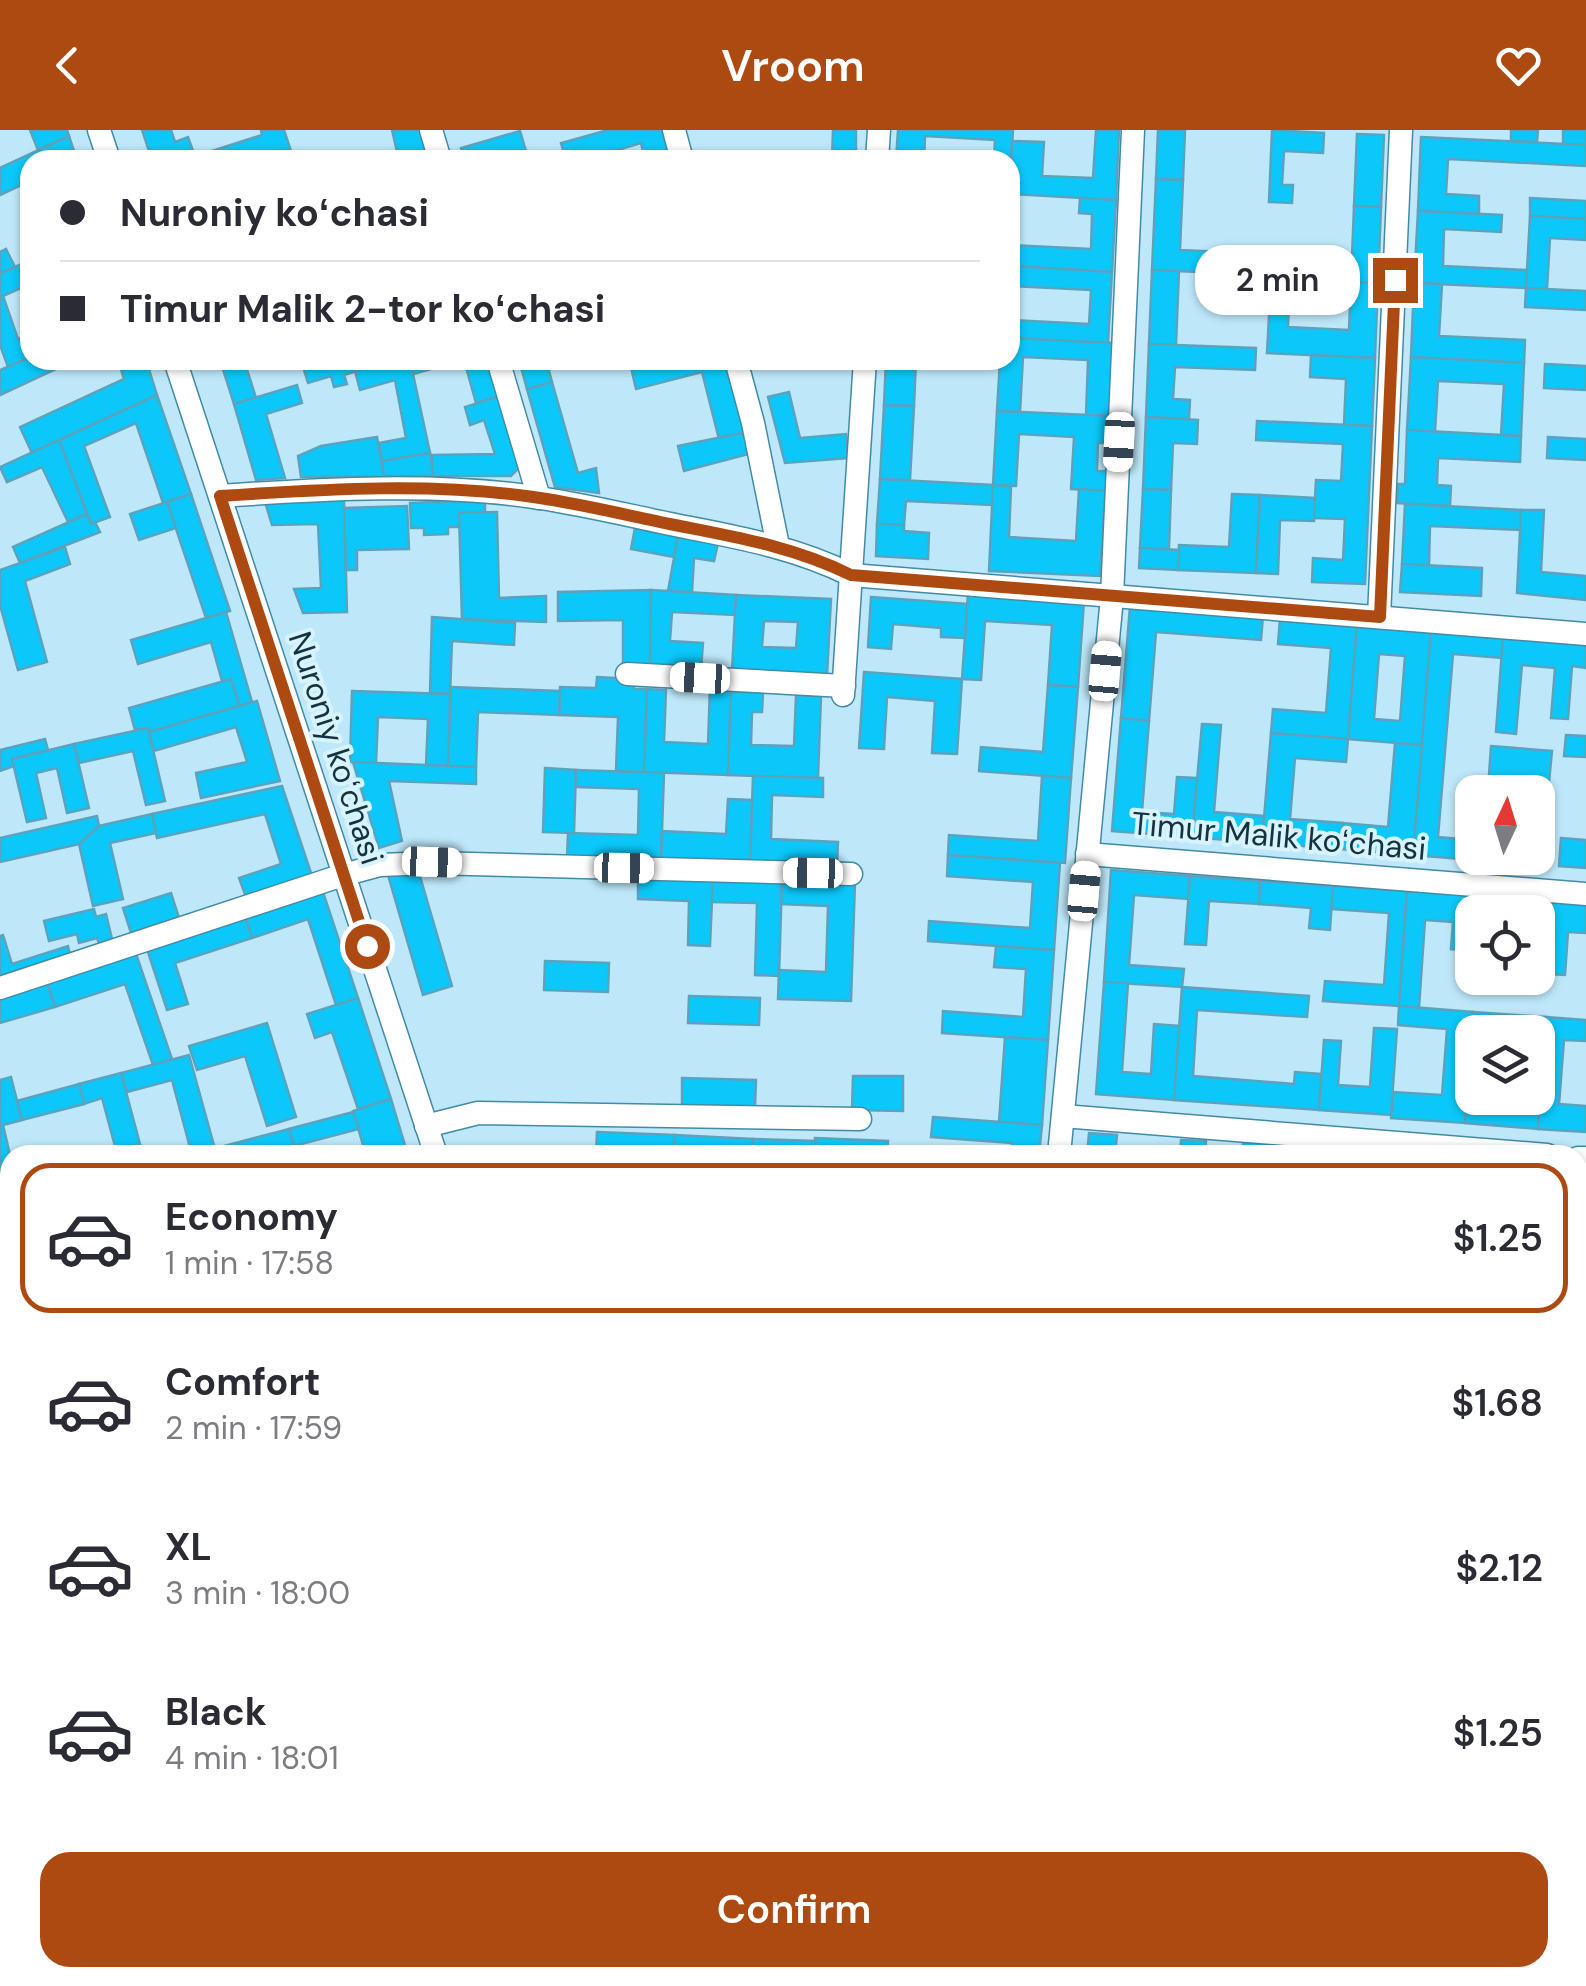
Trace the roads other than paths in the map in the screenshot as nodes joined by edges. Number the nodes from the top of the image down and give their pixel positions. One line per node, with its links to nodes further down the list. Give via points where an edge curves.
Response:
1 (1133, 130): 11 (street, Timur Malik koʻchasi)
2 (1402, 130): 12 (street)
3 (178, 370): 7 (street, Nuroniy koʻchasi)
4 (501, 370): 8 (street)
5 (739, 370): 9 (street)
6 (863, 370): 10 (street)
7 (220, 496): 8 (street, via 401,490); 17 (street, Nuroniy koʻchasi)
8 (538, 498): 9 (street)
9 (778, 546): 10 (street)
10 (851, 575): 11 (street); 14 (street, via 844,690)
11 (1112, 598): 12 (street); 15 (street, Timur Malik koʻchasi)
12 (1380, 617): 13 (street)
13 (1586, 634)
14 (628, 674)
15 (1088, 854): 18 (street, Timur Malik koʻchasi); 20 (street, Timur Malik koʻchasi)
16 (851, 874): 17 (street, via 432,862)
17 (343, 875): 19 (street); 22 (street, Nuroniy koʻchasi)
18 (1586, 894)
19 (0, 988)
20 (1063, 1116): 24 (street, Timur Malik koʻchasi); 25 (street)
21 (860, 1119): 22 (street, via 478,1113)
22 (426, 1126): 23 (street, Nuroniy koʻchasi)
23 (433, 1145)
24 (1061, 1145)
25 (1321, 1145)

